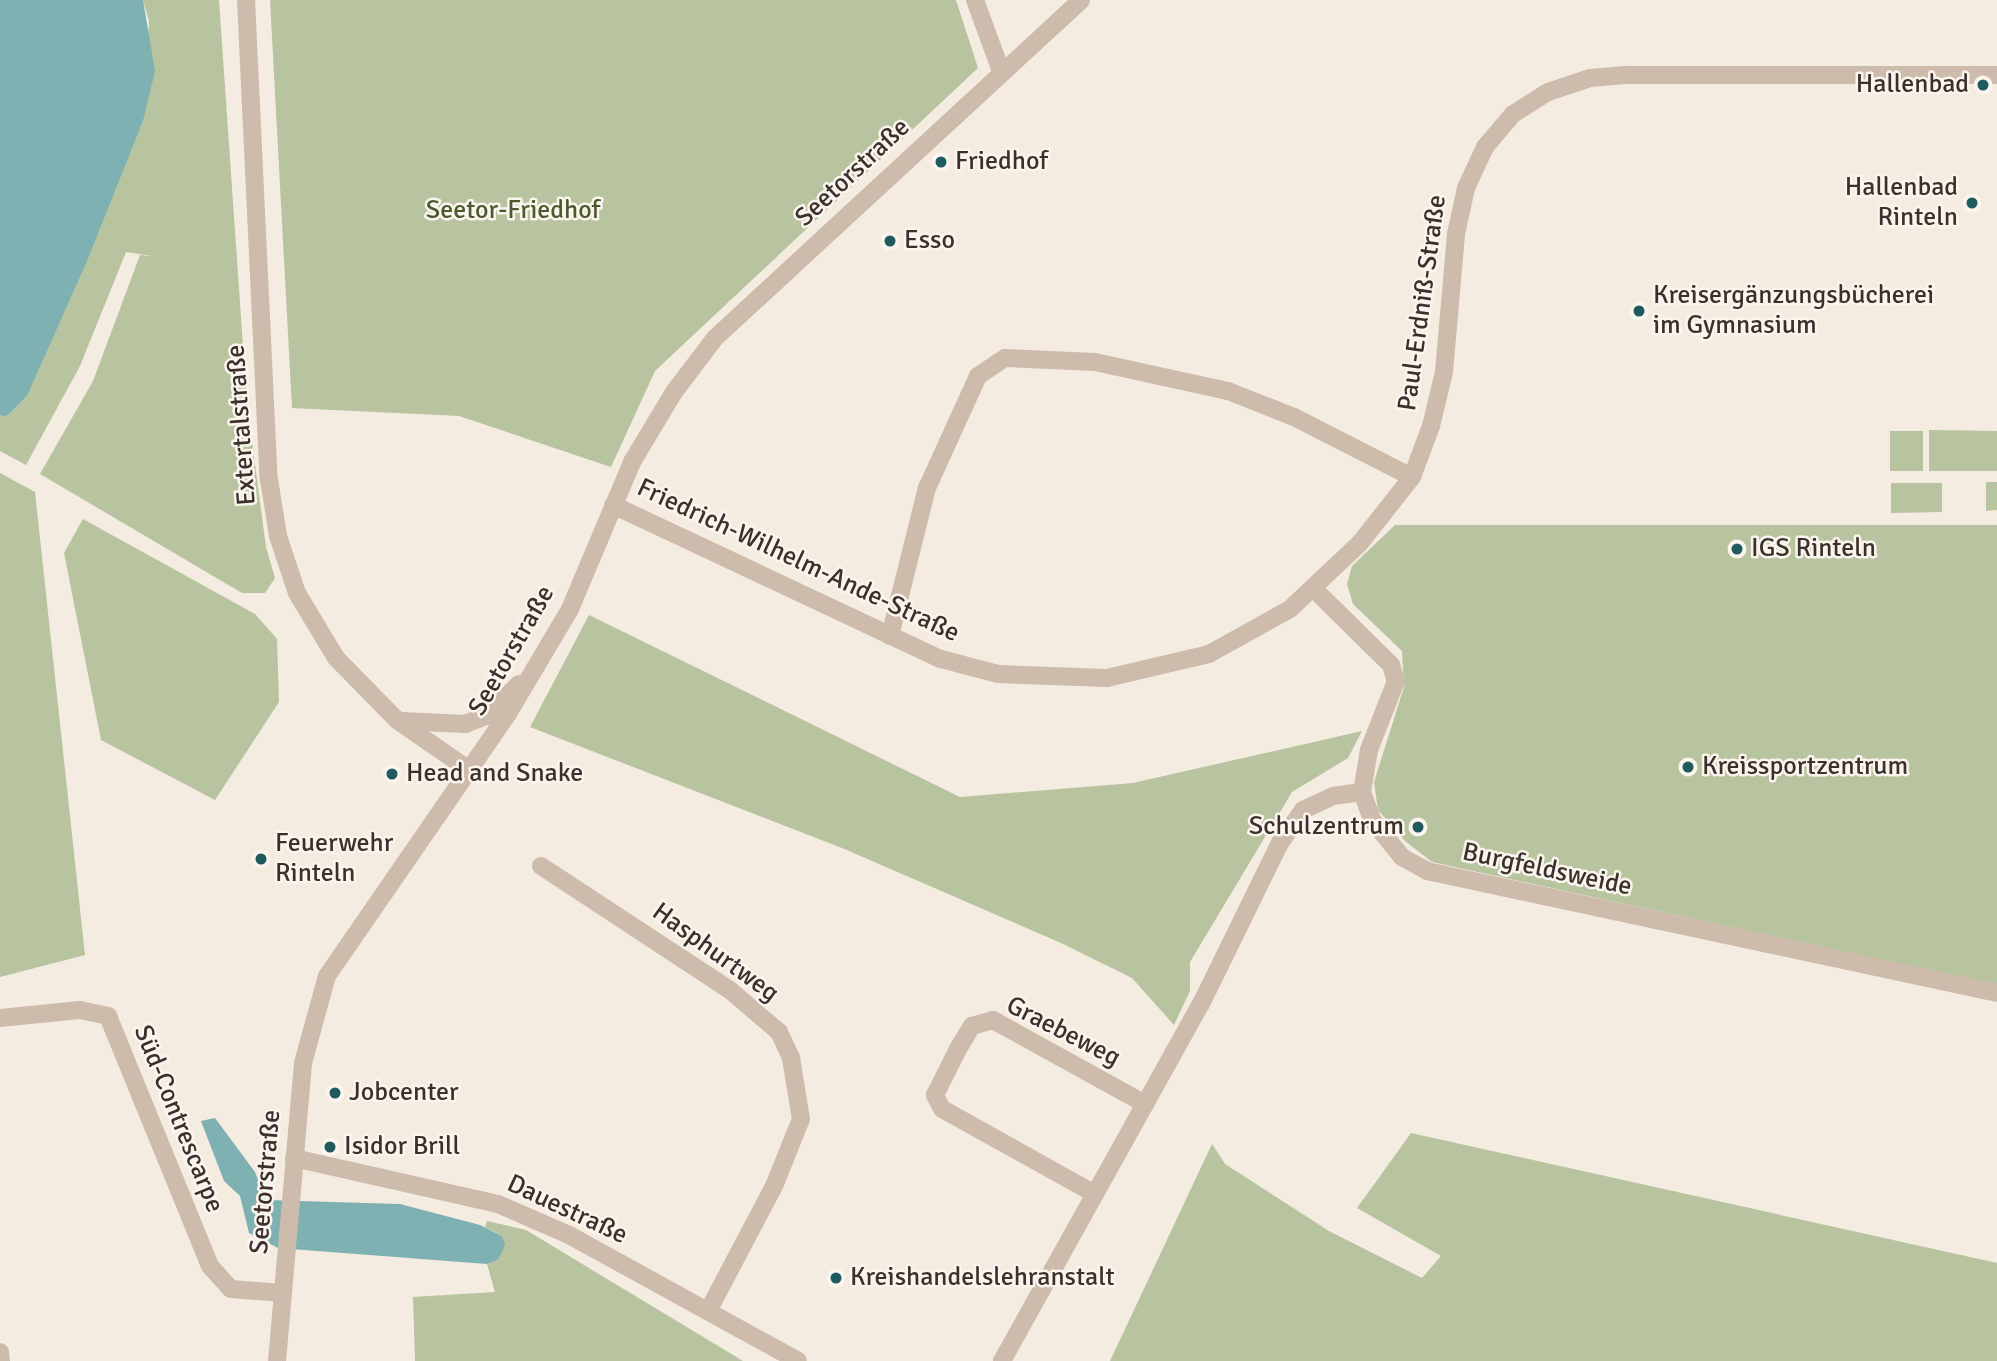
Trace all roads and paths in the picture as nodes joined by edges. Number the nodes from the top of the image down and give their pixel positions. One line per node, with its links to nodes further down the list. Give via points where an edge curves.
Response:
1 (246, 0): 11 (street, Extertalstraße, via 269,479 278,536 297,593 336,658)
2 (975, 0): 4 (street)
3 (1081, 0): 4 (street, Seetorstraße)
4 (1001, 71): 7 (street, Seetorstraße, via 715,338 674,392)
5 (1997, 75): 6 (street, Paul-Erdniß-Straße, via 1590,78 1549,92 1513,114 1485,147 1466,188 1456,234 1444,372)
6 (1412, 477): 8 (street, Paul-Erdniß-Straße, via 1385,514); 9 (street, via 1294,417 1228,391 1096,362 1004,358 978,376 928,488)
7 (613, 505): 9 (street, Friedrich-Wilhelm-Ande-Straße); 10 (street, Seetorstraße, via 570,609)
8 (1313, 588): 9 (street, Friedrich-Wilhelm-Ande-Straße, via 1290,609 1209,654 1108,678 998,674 940,659); 13 (street, Burgfeldsweide, via 1391,664 1396,681 1369,750)
9 (890, 636)
10 (535, 670): 11 (street, via 486,716 465,724); 12 (street, Seetorstraße)
11 (397, 720): 12 (street, Extertalstraße)
12 (470, 770): 18 (street, Seetorstraße, via 320,990 303,1063)
13 (1362, 792): 15 (street, Burgfeldsweide, via 1371,820 1387,843 1426,871); 17 (street, via 1333,796 1303,810 1280,843 1201,1004)
14 (541, 866): 21 (street, Hasphurtweg, via 731,991 779,1032 791,1058 801,1119 774,1186)
15 (1997, 993)
16 (0, 1018): 20 (street, Süd-Contrescarpe, via 80,1010 108,1016 210,1266 231,1289)
17 (1145, 1104): 19 (street); 19 (street, Graebeweg, via 993,1020 972,1026 958,1049 935,1095 942,1109)
18 (294, 1158): 20 (street, Seetorstraße); 21 (street, Dauestraße, via 498,1204 569,1235)
19 (1095, 1194): 26 (street)
20 (283, 1293): 24 (street, Seetorstraße)
21 (708, 1311): 25 (street, Dauestraße)
22 (0, 1352): 23 (street)
23 (1, 1361)
24 (277, 1361)
25 (798, 1361)
26 (1002, 1361)

